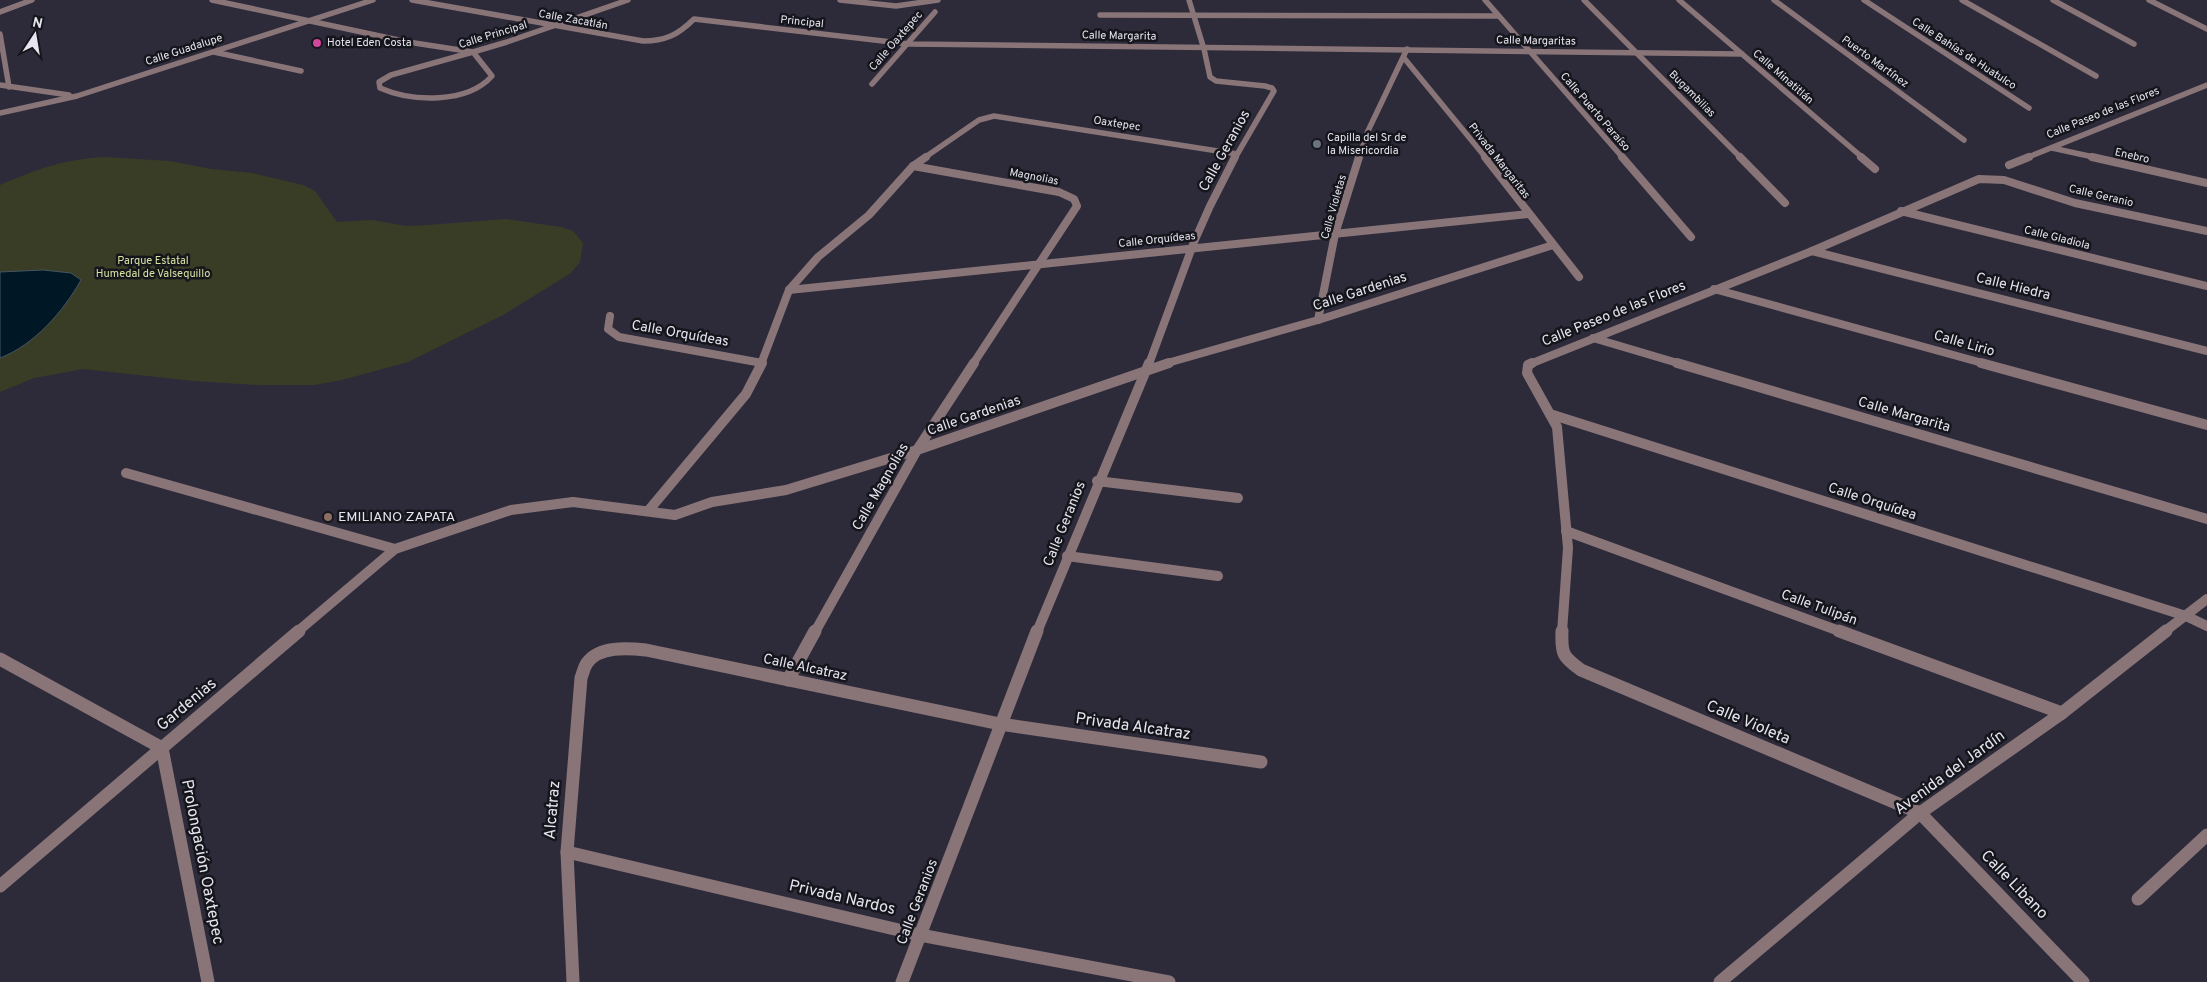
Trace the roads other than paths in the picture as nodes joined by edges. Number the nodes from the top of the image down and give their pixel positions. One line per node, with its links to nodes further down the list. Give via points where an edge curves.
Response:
1 (32, 0): 17 (street)
2 (212, 0): 23 (street)
3 (373, 0): 23 (street, Calle Guadalupe)
4 (412, 0): 24 (street, Calle Zacatlán)
5 (628, 0): 24 (street, Calle Principal)
6 (840, 0): 16 (street, via 896,6)
7 (1190, 0): 20 (street)
8 (1485, 0): 21 (street, Calle Puerto Paraíso)
9 (1584, 0): 35 (street, Bugambilias)
10 (1679, 0): 36 (street, Calle Minatitlán)
11 (1774, 0): 47 (street, Puerto Martínez)
12 (1864, 0): 45 (street, Calle Bahías de Huatulco)
13 (1962, 0): 39 (street)
14 (2053, 0): 28 (street)
15 (2149, 0): 25 (street)
16 (937, 1)
17 (0, 12)
18 (935, 12): 27 (street, Calle Oaxtepec)
19 (1100, 15): 20 (street)
20 (1195, 16): 21 (street); 29 (street)
21 (1498, 16): 32 (street, Calle Puerto Paraíso)
22 (694, 19): 24 (street, Calle Zacatlán, via 676,36 655,42); 27 (street, Principal)
23 (307, 20): 33 (street, Calle Guadalupe); 34 (street, via 408,42)
24 (553, 26): 34 (street, Calle Principal)
25 (2207, 29)
26 (0, 34): 43 (street)
27 (909, 44): 29 (street, Calle Margarita); 40 (street, Calle Oaxtepec)
28 (2134, 44)
29 (1204, 48): 30 (street, Calle Margarita); 49 (street, Calle Geranios, via 1210,77 1216,81 1272,88 1274,91)
30 (1330, 49): 31 (street, Calle Margaritas)
31 (1407, 50): 32 (street, Calle Margaritas); 37 (street, Calle Violetas)
32 (1528, 50): 35 (street, Calle Margaritas); 61 (street, Calle Puerto Paraíso)
33 (212, 51): 38 (street); 44 (street, Calle Guadalupe)
34 (473, 51): 34 (street, Calle Principal, via 492,76 482,87 446,96 401,96 380,88 379,82 391,76)
35 (1637, 52): 36 (street, Calle Margaritas); 56 (street, Bugambilias)
36 (1742, 54): 52 (street, Calle Minatitlán)
37 (1404, 58): 58 (street, Privada Margaritas); 60 (street, Calle Violetas, via 1367,133)
38 (301, 71)
39 (2096, 76)
40 (872, 84)
41 (0, 85): 43 (street)
42 (2207, 85): 48 (street, Calle Paseo de las Flores)
43 (9, 87): 44 (street)
44 (77, 96): 46 (street, Calle Guadalupe)
45 (2029, 108)
46 (0, 113)
47 (1964, 140)
48 (2052, 148): 50 (street, Calle Paseo de las Flores); 55 (street, Enebro)
49 (1237, 154): 51 (street, Oaxtepec, via 994,116 979,120); 63 (street, Calle Geranios)
50 (2009, 165)
51 (913, 166): 65 (street, Magnolias, via 1058,192 1074,199 1077,206); 69 (street, via 869,215 818,257)
52 (1875, 169)
53 (1991, 177): 57 (street, Calle Paseo de las Flores); 59 (street, Calle Geranio, via 2074,202)
54 (2207, 178): 55 (street)
55 (2203, 182)
56 (1785, 203)
57 (1901, 211): 64 (street, Calle Paseo de las Flores); 67 (street, Calle Gladiola)
58 (1528, 214): 60 (street, Calle Orquídeas); 62 (street, Privada Margaritas)
59 (2207, 231)
60 (1336, 234): 63 (street, Calle Orquídeas); 71 (street, Calle Violetas)
61 (1692, 237)
62 (1553, 245): 66 (street, Privada Margaritas); 71 (street, Calle Gardenias)
63 (1193, 247): 65 (street, Calle Orquídeas); 75 (street, Calle Geranios)
64 (1812, 251): 68 (street, Calle Paseo de las Flores); 73 (street, Calle Hiedra)
65 (1039, 263): 69 (street, Calle Orquídeas); 78 (street, Calle Magnolias)
66 (1580, 277)
67 (2207, 286)
68 (1714, 289): 72 (street, Calle Paseo de las Flores); 77 (street, Calle Lirio)
69 (789, 290): 74 (street)
70 (610, 316): 74 (street, Calle Orquídeas, via 608,329 619,337)
71 (1318, 320): 75 (street, Calle Gardenias)
72 (1593, 338): 76 (street, Calle Paseo de las Flores, via 1528,366 1527,373); 83 (street, Calle Margarita)
73 (2207, 350)
74 (762, 363): 82 (street, via 746,394)
75 (1147, 369): 78 (street, Calle Gardenias); 80 (street, Calle Geranios)
76 (1550, 414): 84 (street, Calle Paseo de las Flores, via 1557,427); 89 (street, Calle Orquídea)
77 (2207, 425)
78 (917, 450): 82 (street, Calle Gardenias, via 786,490 712,502 675,515); 94 (street, Calle Magnolias)
79 (126, 473): 85 (street)
80 (1097, 481): 81 (street); 86 (street, Calle Geranios)
81 (1238, 498)
82 (649, 510): 85 (street, Calle Gardenias, via 573,502 511,510)
83 (2207, 519)
84 (1566, 531): 93 (street, Calle Paseo de las Flores, via 1568,548 1561,648); 95 (street, Calle Tulipán)
85 (395, 549): 97 (street, Gardenias)
86 (1067, 556): 87 (street); 96 (street, Calle Geranios)
87 (1218, 576)
88 (2207, 599): 89 (street, Avenida del Jardín)
89 (2186, 616): 90 (street, Calle Orquídea); 95 (street, Avenida del Jardín)
90 (2207, 626)
91 (605, 652): 94 (street, Calle Alcatraz, via 625,647 646,650); 101 (street, Alcatraz, via 587,663 581,678)
92 (0, 659): 97 (street)
93 (1566, 659): 99 (street, Calle Violeta, via 1581,670)
94 (788, 680): 96 (street, Calle Alcatraz)
95 (2062, 713): 99 (street, Avenida del Jardín)
96 (1000, 724): 98 (street, Privada Alcatraz); 104 (street, Calle Geranios)
97 (162, 748): 102 (street, Gardenias); 105 (street, Prolongación Oaxtepec)
98 (1261, 762)
99 (1920, 813): 109 (street, Avenida del Jardín); 110 (street, Calle Libano)
100 (2207, 834): 103 (street)
101 (567, 852): 104 (street, Privada Nardos); 106 (street, Alcatraz)
102 (0, 886)
103 (2138, 900)
104 (920, 934): 107 (street, Calle Geranios); 108 (street, Privada Nardos)
105 (208, 982)
106 (573, 982)
107 (902, 982)
108 (1169, 982)
109 (1720, 982)
110 (2083, 982)

